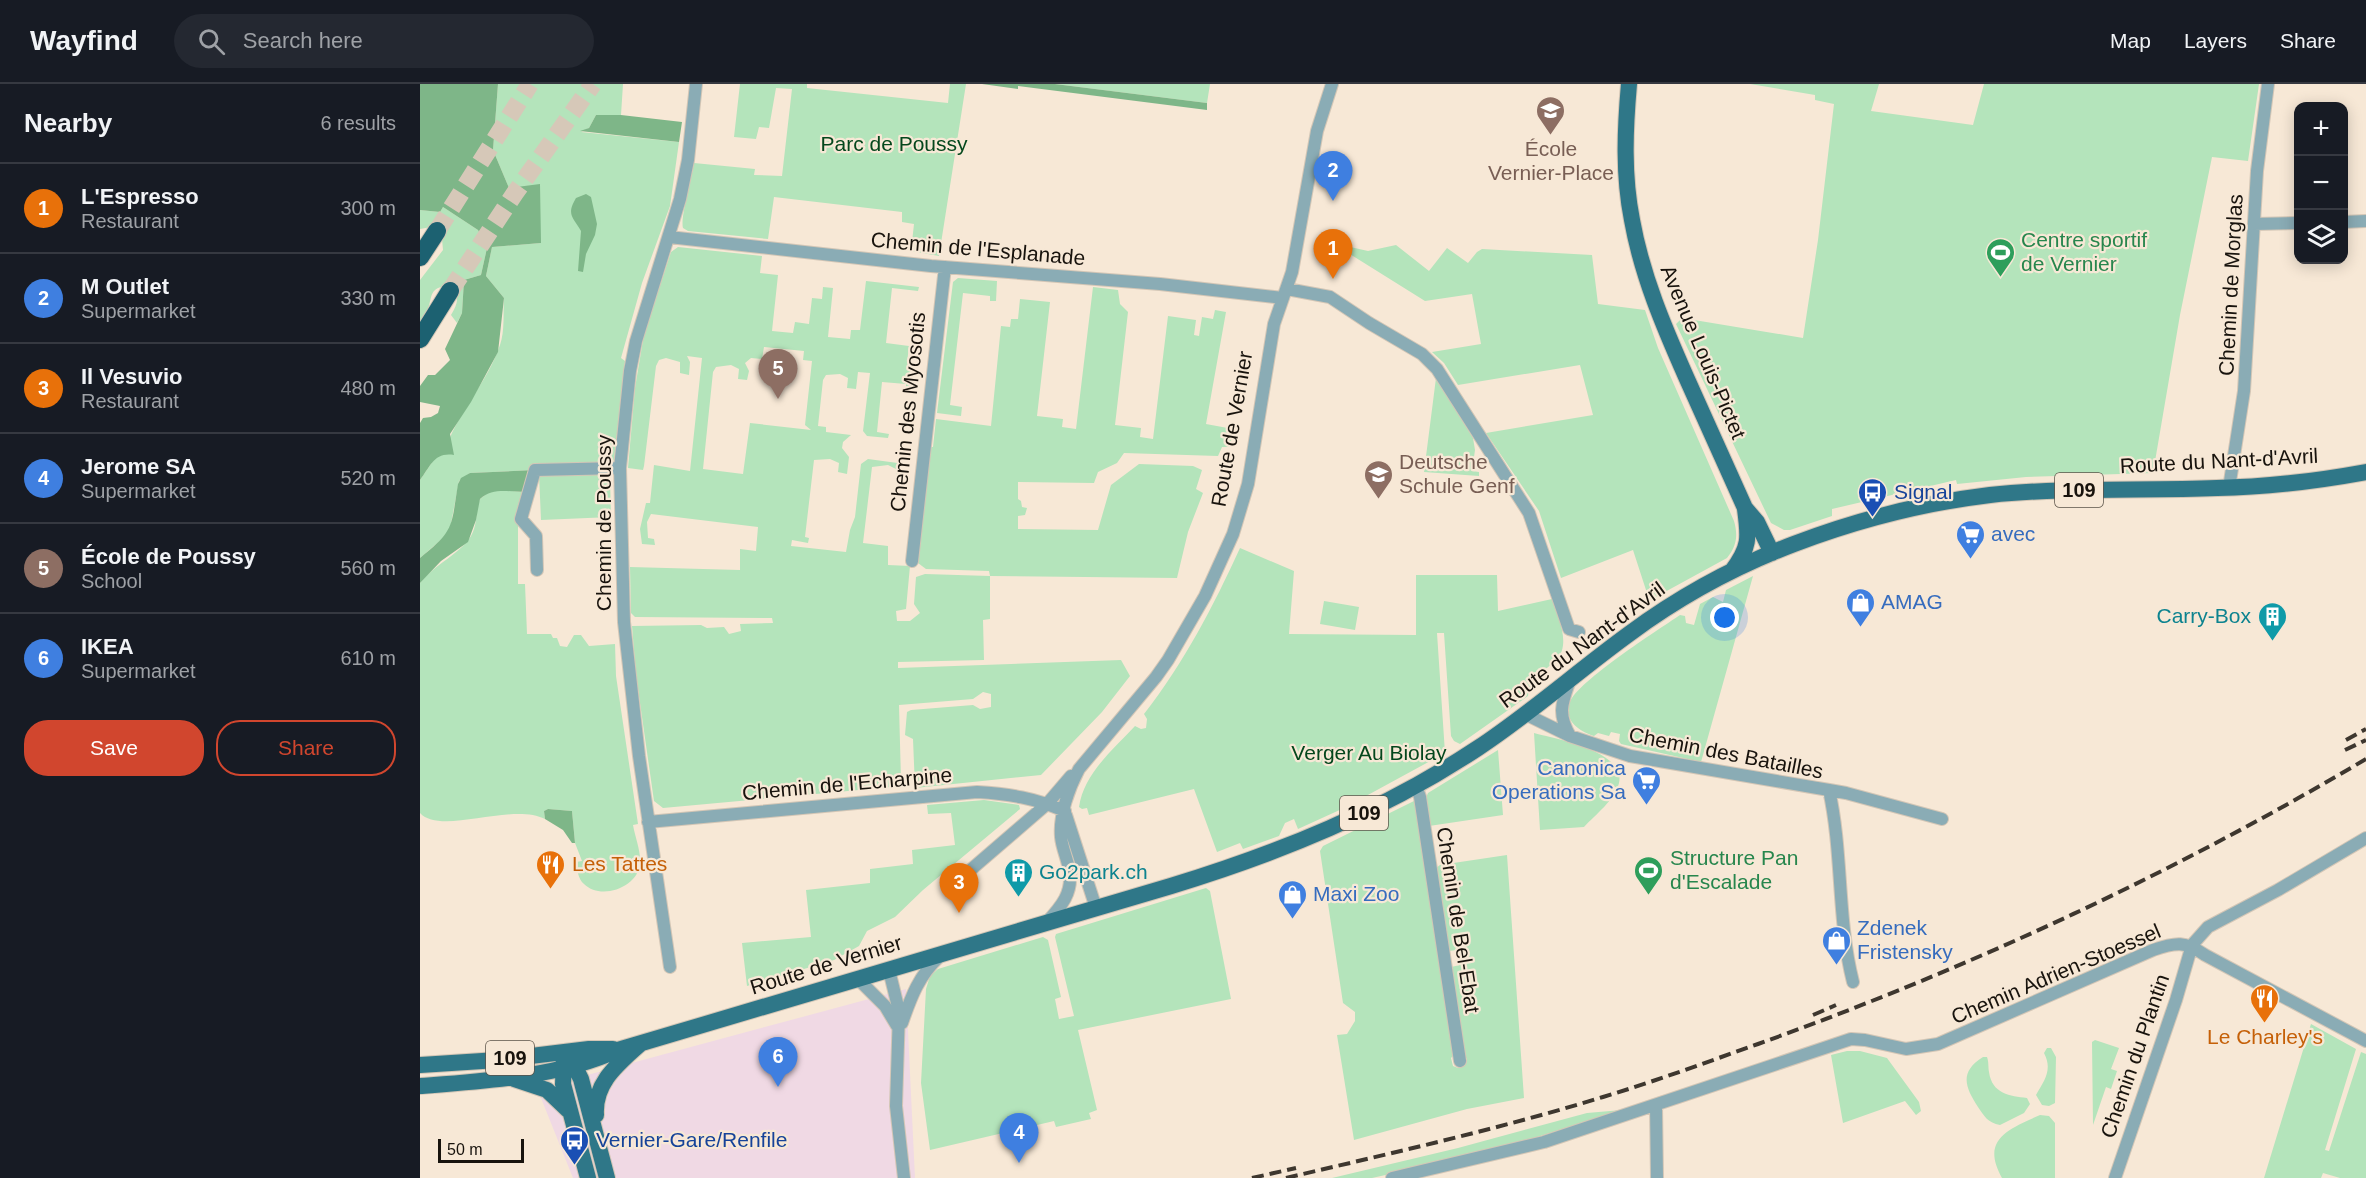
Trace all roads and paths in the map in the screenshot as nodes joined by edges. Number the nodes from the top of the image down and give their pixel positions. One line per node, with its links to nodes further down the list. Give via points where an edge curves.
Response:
1 (696, 84): 10 (street, Chemin de Poussy, via 688,160)
2 (1332, 84): 14 (street, Route de Vernier, via 1317,131)
3 (1629, 84): 19 (main road, Avenue Louis-Pictet, via 1626,162 1631,218 1641,263 1666,331)
4 (2268, 84): 7 (street, Chemin de Morglas)
5 (2366, 221): 6 (street)
6 (2348, 222)
7 (2254, 224): 8 (street); 18 (street, Chemin de Morglas, via 2244,392)
8 (2294, 224)
9 (437, 231): 11 (highway)
10 (669, 237): 12 (street, Chemin de l'Esplanade); 16 (street, Chemin de Poussy, via 636,340)
11 (420, 257)
12 (945, 267): 14 (street, Chemin de l'Esplanade); 21 (street, Chemin des Myosotis)
13 (450, 291): 15 (highway)
14 (1285, 293): 24 (street, Chemin de l'Esplanade, via 1330,297 1422,354 1437,369 1529,513 1569,629); 28 (street, Route de Vernier, via 1274,324 1248,484 1233,534 1205,596 1168,660)
15 (420, 339)
16 (620, 468): 22 (street, via 535,470 521,519 536,536); 34 (street, Chemin de Poussy, via 624,622)
17 (2366, 472): 18 (main road, Route du Nant-d'Avril / 109)
18 (2229, 488): 20 (main road, Route du Nant-d'Avril / 109, via 2071,490 1962,499 1873,518)
19 (1745, 508): 20 (main road, Avenue Louis-Pictet); 23 (main road, via 1748,543)
20 (1773, 553): 23 (main road, Route du Nant-d'Avril / 109)
21 (912, 561)
22 (537, 570)
23 (1730, 573): 25 (main road, Route du Nant-d'Avril / 109, via 1654,617)
24 (1578, 632)
25 (1570, 680): 26 (main road, Route du Nant-d'Avril / 109); 27 (street, via 1561,712)
26 (1525, 714): 27 (street, Chemin des Batailles); 29 (main road, Route du Nant-d'Avril / 109)
27 (1570, 735): 30 (street, Chemin des Batailles, via 1630,756)
28 (1079, 769): 31 (street); 32 (street, Route de Vernier)
29 (1416, 786): 37 (main road, Route du Nant-d'Avril / 109, via 1344,824 1278,851); 49 (street, Chemin de Bel-Ebat)
30 (1828, 790): 33 (street); 44 (street, Chemin des Batailles, via 1834,815 1846,953)
31 (1047, 804): 32 (street, Chemin de l'Echarpine); 34 (street, Chemin de l'Echarpine, via 1014,795 977,792); 36 (street)
32 (1065, 811): 37 (street); 38 (street, Route de Vernier, via 1060,836 1069,870 1069,892 1061,908)
33 (1942, 819)
34 (648, 822): 41 (street, Chemin de Poussy)
35 (2366, 837): 39 (street, Chemin Adrien-Stoessel, via 2208,927)
36 (953, 885)
37 (1095, 908): 38 (main road, Route de Vernier / 109)
38 (1046, 923): 40 (main road, Route de Vernier / 109)
39 (2192, 945): 46 (street); 53 (street, Chemin Adrien-Stoessel, via 2173,944 2153,950 1938,1044 1906,1049 1858,1039 1845,1041); 61 (street, Chemin du Plantin)
40 (944, 953): 42 (main road, Route de Vernier / 109); 45 (street, via 915,988)
41 (670, 967)
42 (889, 970): 43 (main road, Route de Vernier / 109); 45 (street)
43 (858, 979): 45 (street, via 885,1006); 47 (main road, Route de Vernier / 109)
44 (1853, 982)
45 (900, 1030): 58 (street, via 896,1106)
46 (2366, 1041)
47 (640, 1044): 48 (main road, Route de Vernier / 109); 55 (main road, via 599,1090 595,1104)
48 (568, 1062): 50 (main road, Route de Vernier / 109); 51 (main road, Route de Vernier / 109); 54 (main road, via 563,1084); 55 (main road)
49 (1460, 1062)
50 (420, 1065)
51 (506, 1077): 52 (main road, Route de Vernier / 109); 54 (main road, via 547,1090)
52 (420, 1086)
53 (1656, 1105): 59 (street, Chemin Adrien-Stoessel, via 1520,1149); 60 (street)
54 (571, 1113): 55 (main road, via 583,1119); 56 (main road)
55 (598, 1142): 57 (main road)
56 (588, 1178)
57 (607, 1178)
58 (904, 1178)
59 (1392, 1178)
60 (1657, 1178)
61 (2115, 1178)

